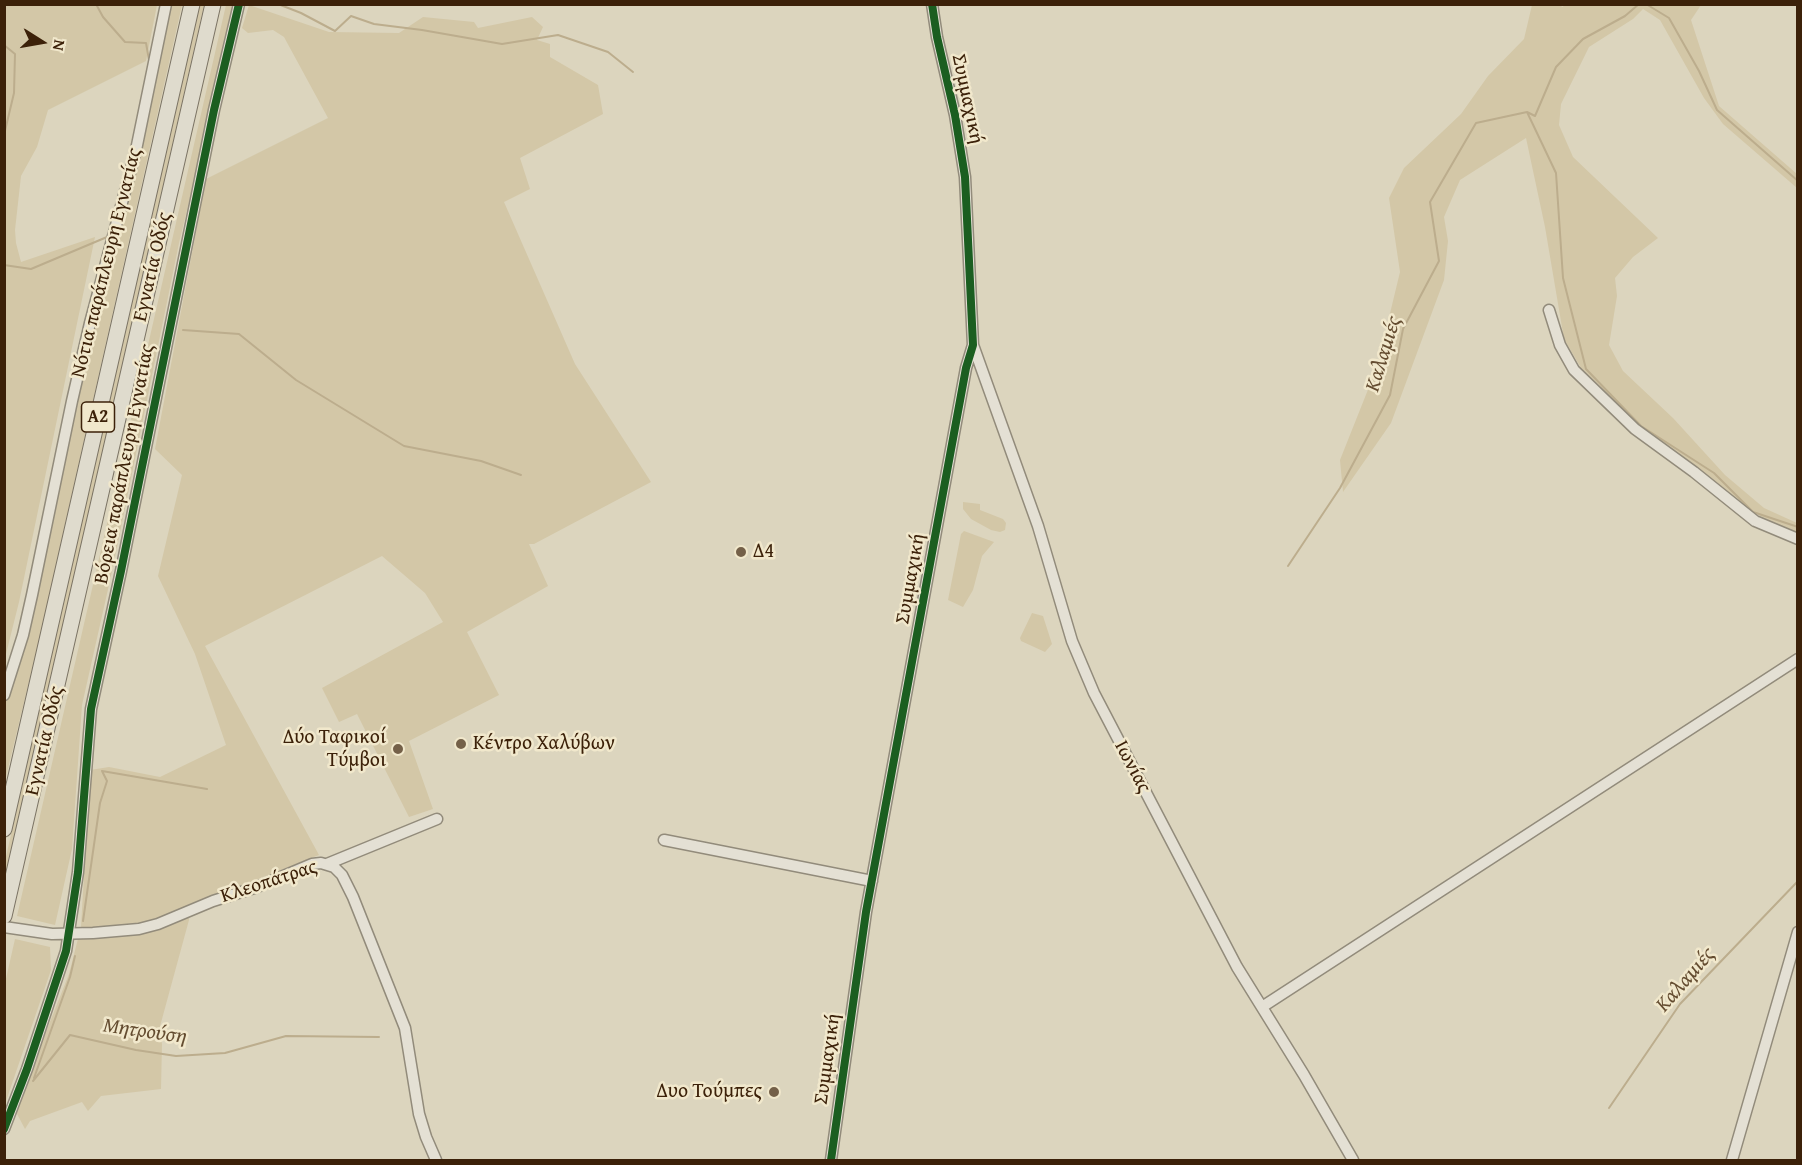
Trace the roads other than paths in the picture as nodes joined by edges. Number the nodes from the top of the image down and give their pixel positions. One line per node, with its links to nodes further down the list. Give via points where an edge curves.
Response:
1 (166, 4): 12 (street, Νότια παράπλευρη Εγνατίας, via 131,169 74,390 28,615)
2 (192, 4): 14 (highway, Εγνατία Οδός / Α2)
3 (213, 4): 18 (highway, Εγνατία Οδός / Α2)
4 (239, 4): 21 (street, Βόρεια παράπλευρη Εγνατίας, via 91,709)
5 (932, 4): 7 (street, Συμμαχική, via 965,177)
6 (1549, 310): 10 (street, via 1560,345 1574,370 1621,416 1755,521)
7 (973, 345): 8 (street, Συμμαχική); 9 (street, Ιωνίας)
8 (966, 368): 9 (street); 17 (street, Συμμαχική)
9 (982, 370): 22 (street, Ιωνίας, via 1044,544 1072,641 1094,693 1237,967)
10 (1797, 538)
11 (1797, 659): 22 (street)
12 (4, 695)
13 (437, 819): 16 (street)
14 (4, 829)
15 (664, 840): 17 (street)
16 (327, 864): 21 (street, Κλεοπάτρας, via 312,864 148,927); 24 (street, Κλεοπάτρας, via 340,873 353,897 405,1028 421,1120)
17 (872, 880): 25 (street, Συμμαχική)
18 (4, 916)
19 (4, 927): 21 (street, Κλεοπάτρας)
20 (1797, 932): 27 (street)
21 (69, 934): 23 (street, Βόρεια παράπλευρη Εγνατίας, via 54,991)
22 (1262, 1007): 26 (street, Ιωνίας)
23 (4, 1129)
24 (436, 1161)
25 (831, 1161)
26 (1353, 1161)
27 (1732, 1161)

